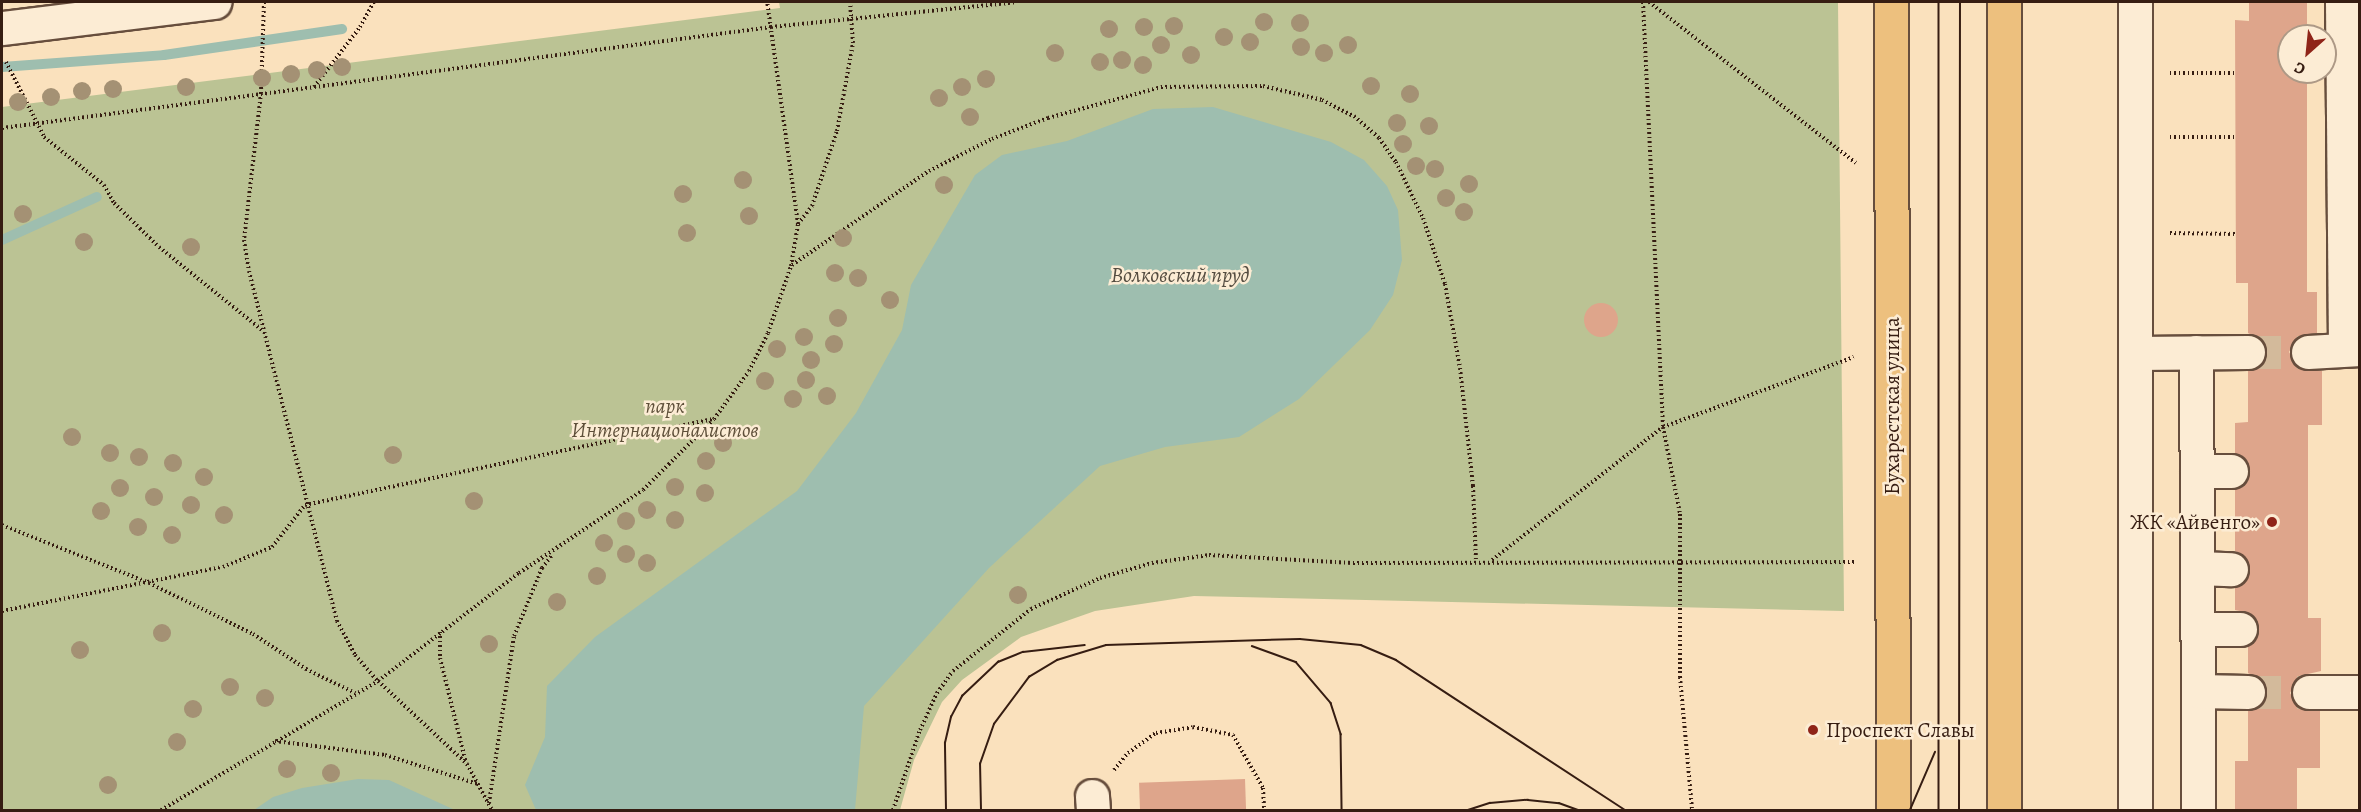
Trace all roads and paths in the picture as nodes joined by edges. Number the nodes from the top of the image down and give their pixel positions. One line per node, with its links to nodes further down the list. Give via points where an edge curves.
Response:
1 (214, 2): 13 (street)
2 (264, 2): 21 (path)
3 (374, 2): 20 (path)
4 (767, 2): 16 (path)
5 (850, 2): 14 (path)
6 (1016, 2): 14 (path, via 882,18)
7 (1643, 2): 39 (path)
8 (1649, 2): 26 (path)
9 (1891, 2): 72 (main road, Бухарестская улица)
10 (2004, 2): 73 (main road)
11 (2135, 2): 36 (street)
12 (2342, 2): 32 (street)
13 (155, 4): 15 (street)
14 (852, 17): 16 (path); 27 (path, via 851,63 831,158 812,206)
15 (2, 27)
16 (771, 27): 20 (path); 27 (path)
17 (2, 53): 22 (path)
18 (2170, 73): 19 (path)
19 (2235, 73)
20 (314, 87): 21 (path)
21 (261, 93): 22 (path); 31 (path, via 244,240)
22 (38, 123): 23 (path); 31 (path, via 45,137 104,185 114,203 159,247)
23 (2, 128)
24 (2170, 137): 25 (path)
25 (2235, 137)
26 (1856, 164)
27 (798, 224): 30 (path)
28 (2170, 233): 29 (path)
29 (2236, 234)
30 (791, 266): 38 (path, via 768,333 749,371); 46 (path, via 928,171 992,139 1048,118 1161,87 1263,86 1322,100 1354,116 1379,138 1396,162 1423,218 1445,284 1460,368 1473,486)
31 (262, 330): 42 (path)
32 (2352, 349): 35 (street)
33 (2196, 352): 34 (street); 36 (street); 40 (street)
34 (2248, 352)
35 (2308, 352)
36 (2135, 353): 74 (street)
37 (1854, 357): 39 (path)
38 (714, 419): 42 (path); 44 (path, via 643,490)
39 (1663, 427): 45 (path); 47 (path, via 1680,514)
40 (2197, 471): 41 (street); 49 (street)
41 (2231, 471)
42 (305, 505): 51 (path, via 272,547 223,567); 56 (path, via 337,621 355,655)
43 (2, 525): 51 (path)
44 (555, 552): 55 (path); 66 (path, via 542,568 514,636)
45 (1491, 560): 46 (path); 47 (path)
46 (1476, 561): 69 (path, via 1353,563 1209,555 1152,563 1059,594 1031,609 953,671 937,693 920,730)
47 (1681, 561): 48 (path); 71 (path, via 1680,677)
48 (1854, 562)
49 (2197, 568): 50 (street); 53 (street)
50 (2231, 569)
51 (149, 583): 52 (path); 61 (path, via 253,634 306,669)
52 (2, 610)
53 (2198, 629): 54 (street); 57 (street)
54 (2240, 629)
55 (440, 632): 56 (path); 63 (path, via 440,658)
56 (378, 681): 61 (path); 63 (path)
57 (2198, 691): 58 (street); 75 (street)
58 (2248, 692)
59 (2309, 692): 60 (street)
60 (2360, 692)
61 (356, 694): 62 (path)
62 (274, 741): 64 (path, via 385,755); 67 (path)
63 (467, 764): 64 (path)
64 (478, 784): 66 (path)
65 (1092, 803): 70 (path, via 1128,753 1156,733 1193,727 1233,735 1263,788)
66 (489, 805): 68 (path)
67 (161, 810)
68 (492, 810)
69 (893, 810)
70 (1264, 810)
71 (1692, 810)
72 (1893, 810)
73 (2004, 810)
74 (2136, 810)
75 (2198, 810)

